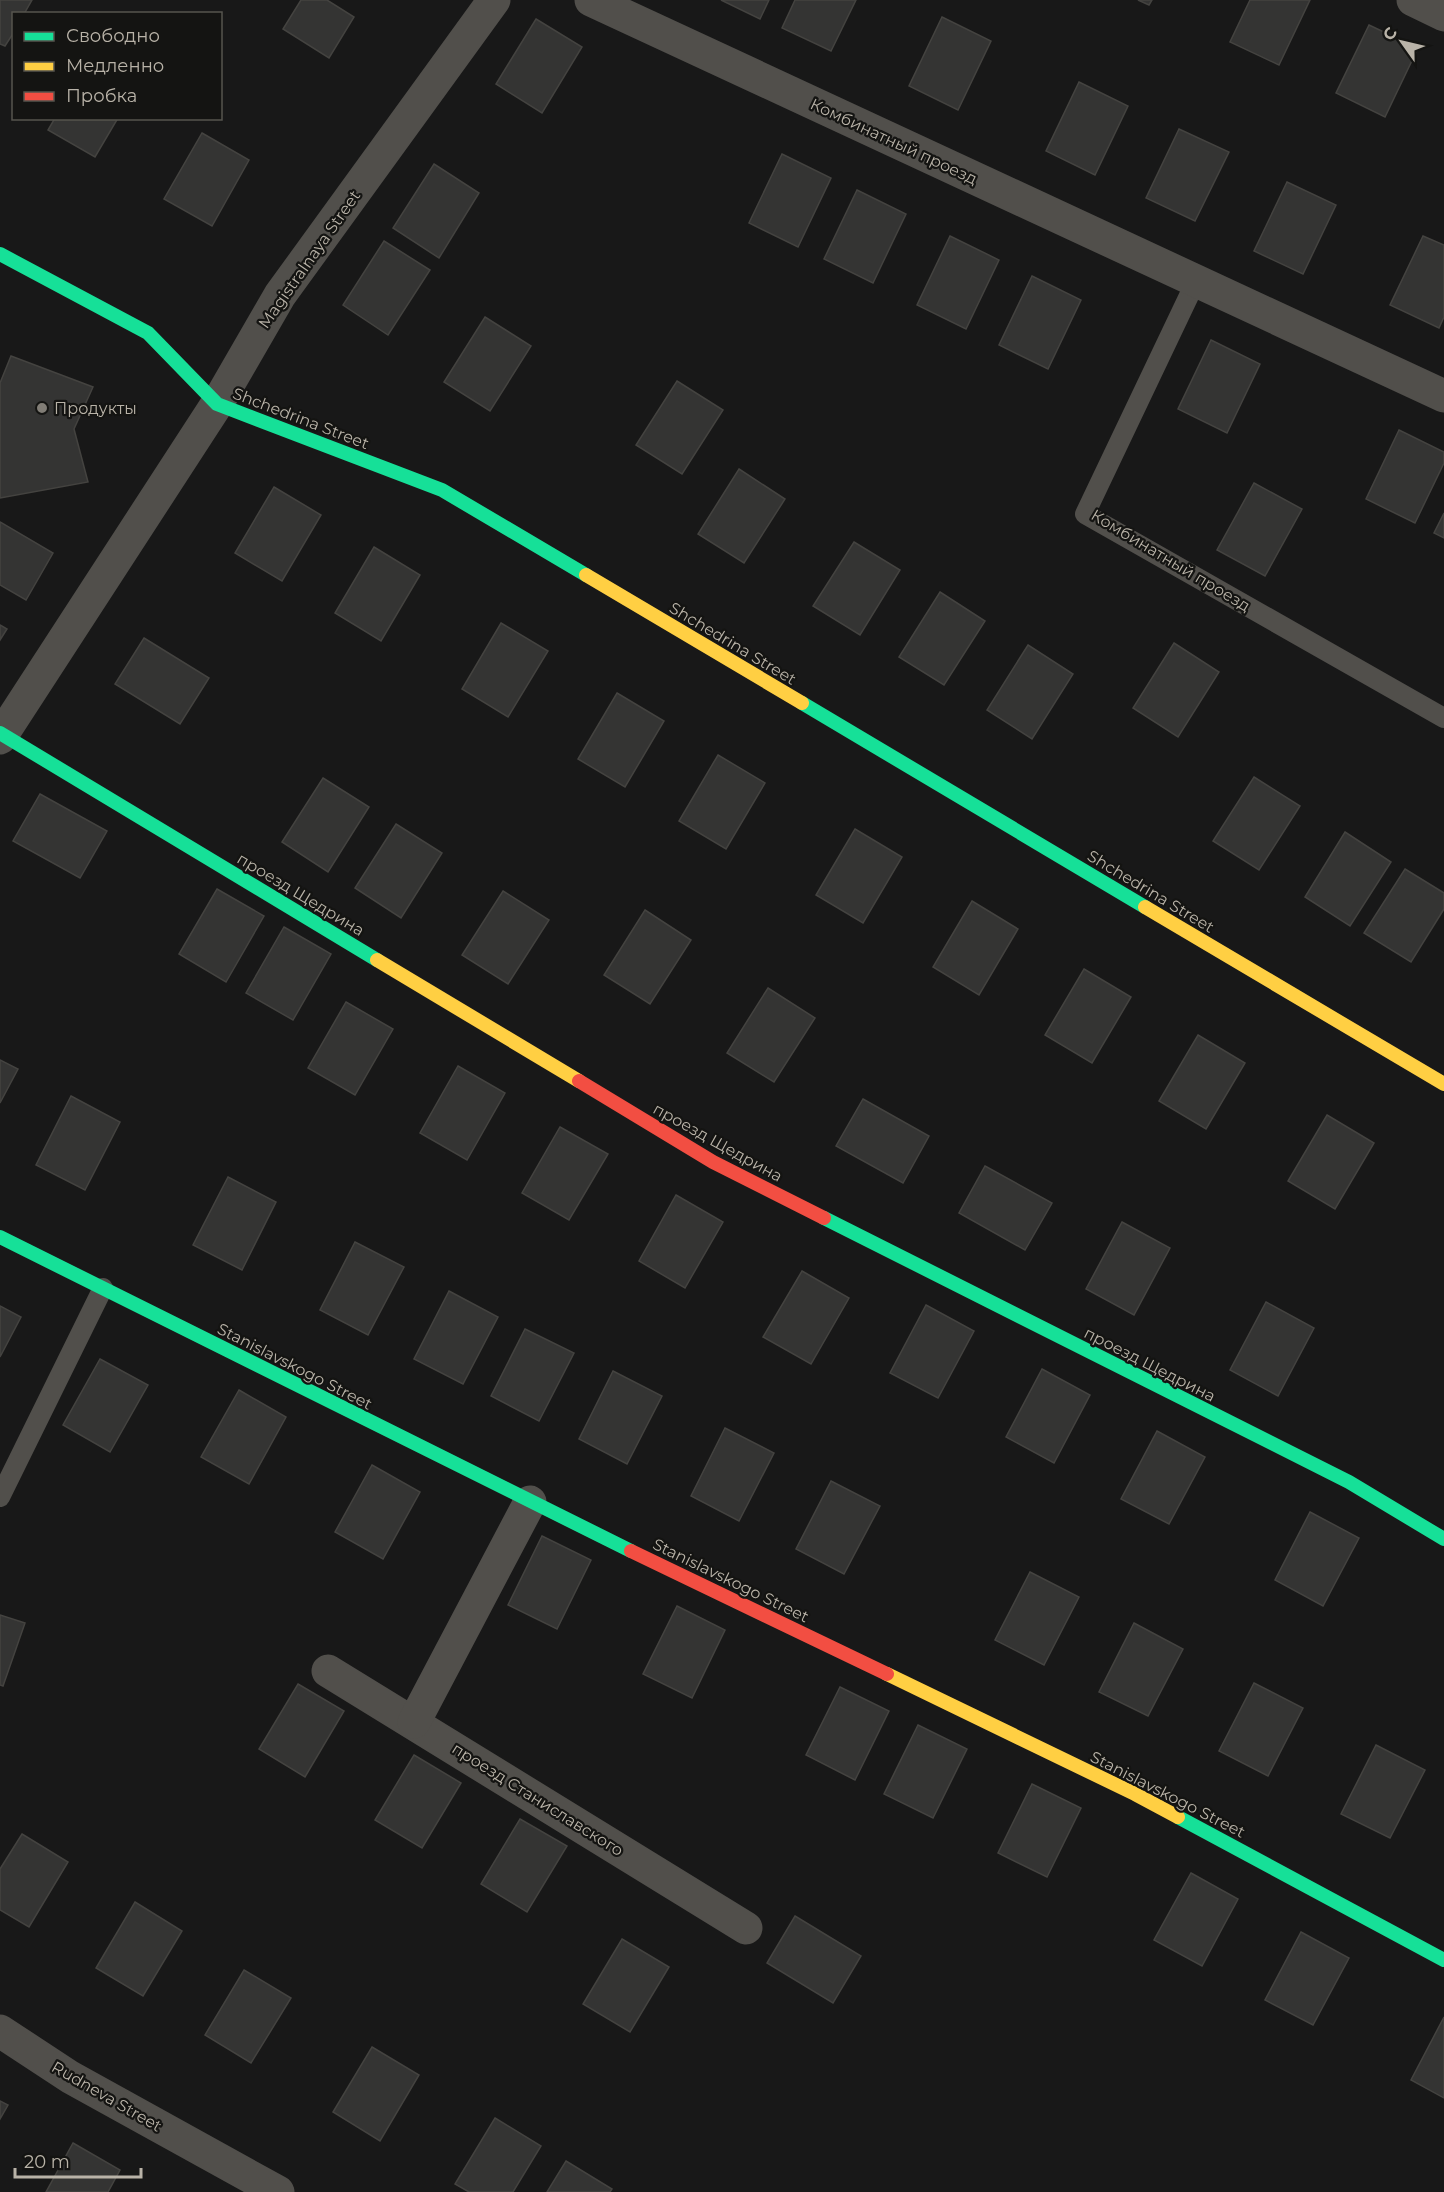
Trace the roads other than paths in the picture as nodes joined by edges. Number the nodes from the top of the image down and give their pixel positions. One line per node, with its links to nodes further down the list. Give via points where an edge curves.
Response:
1 (494, 0): 8 (street, Magistralnaya Street, via 280,295)
2 (591, 0): 6 (street, Комбинатный проезд)
3 (1413, 0): 4 (street)
4 (1444, 15)
5 (0, 254): 8 (street, Shchedrina Street, via 148,333)
6 (1196, 281): 7 (street, Комбинатный проезд); 9 (lane, Комбинатный проезд, via 1085,514)
7 (1444, 396)
8 (216, 404): 10 (street, Magistralnaya Street); 11 (street, Shchedrina Street, via 442,490)
9 (1444, 718)
10 (1, 735): 16 (street, проезд Щедрина, via 712,1162 1349,1482)
11 (1444, 1084)
12 (0, 1236): 13 (street, Stanislavskogo Street)
13 (103, 1288): 14 (lane); 15 (street, Stanislavskogo Street)
14 (0, 1497)
15 (530, 1502): 18 (street); 20 (street, Stanislavskogo Street, via 1135,1794)
16 (1444, 1539)
17 (328, 1671): 18 (street, проезд Станиславского)
18 (414, 1722): 19 (street, проезд Станиславского)
19 (746, 1928)
20 (1444, 1960)
21 (0, 2031): 22 (street, Rudneva Street, via 70,2077)
22 (278, 2192)

